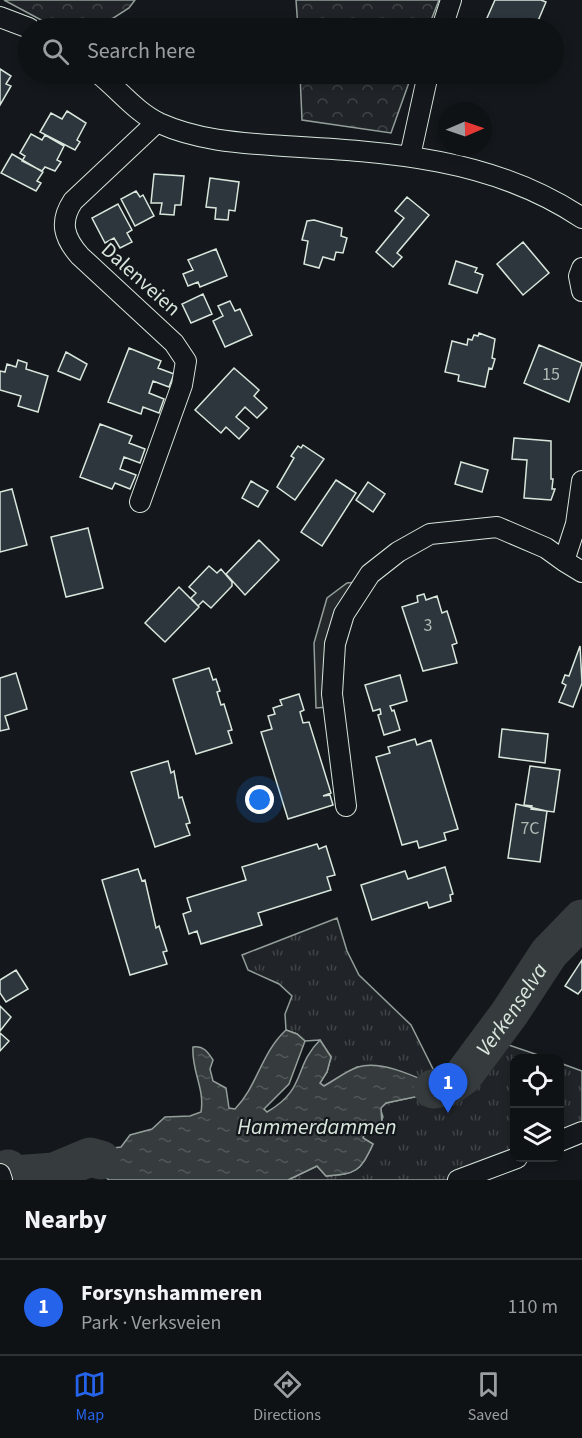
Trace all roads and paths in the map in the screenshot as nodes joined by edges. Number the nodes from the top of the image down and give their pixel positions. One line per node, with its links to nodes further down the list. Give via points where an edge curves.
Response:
1 (451, 0): 3 (street)
2 (0, 17): 4 (street)
3 (445, 18)
4 (18, 24)
5 (110, 84): 7 (street)
6 (426, 84): 8 (street)
7 (157, 122): 8 (street, via 210,140); 13 (street, Dalenveien, via 74,201 64,221 69,244 174,343 186,361 182,385)
8 (410, 156): 9 (street, via 491,173 550,196)
9 (582, 218)
10 (582, 268): 11 (street)
11 (582, 291)
12 (582, 481): 14 (street, via 576,524)
13 (140, 502)
14 (564, 561): 15 (street); 16 (street, via 546,548 497,526 430,534 370,574 344,614 335,644 332,694)
15 (582, 572)
16 (346, 806)
17 (582, 1132): 18 (street)
18 (564, 1139)
19 (510, 1161): 22 (street)
20 (0, 1174): 21 (street)
21 (2, 1180)
22 (458, 1180)

